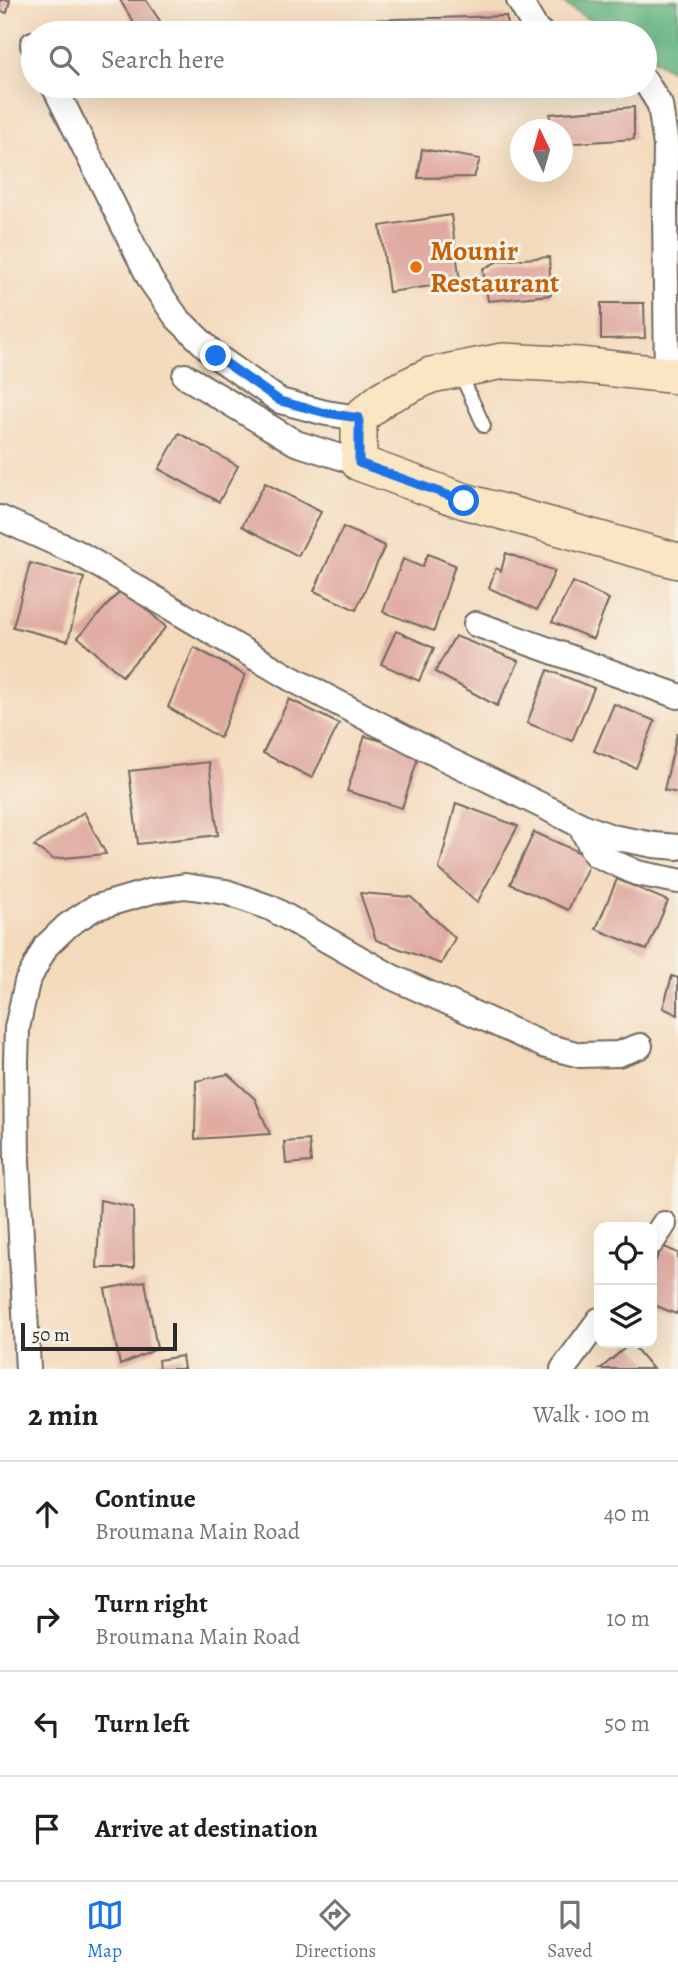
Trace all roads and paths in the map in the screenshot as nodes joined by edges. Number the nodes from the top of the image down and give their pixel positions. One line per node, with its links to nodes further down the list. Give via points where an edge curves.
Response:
1 (519, 0): 2 (street)
2 (531, 21)
3 (60, 98): 8 (street, via 151,281 177,318 216,356 280,401)
4 (656, 98): 6 (street, via 666,146 664,212)
5 (458, 369): 6 (street, via 503,361); 8 (street, via 432,375 385,397); 9 (lane)
6 (672, 375)
7 (185, 376): 10 (street, via 296,443)
8 (359, 418): 10 (street)
9 (484, 426)
10 (359, 463): 12 (street, via 464,501)
11 (0, 518): 15 (street, via 78,553 290,678)
12 (678, 561)
13 (476, 624): 14 (street)
14 (678, 695)
15 (580, 825): 16 (street, via 612,837); 17 (street, via 595,854 637,873)
16 (678, 847)
17 (678, 881)
18 (640, 1046): 20 (street, via 618,1054 580,1055 545,1046 392,977 271,908 226,892 185,886 94,908 46,946 27,982 17,1028 17,1161)
19 (594, 1327): 21 (street)
20 (28, 1369)
21 (563, 1369)

